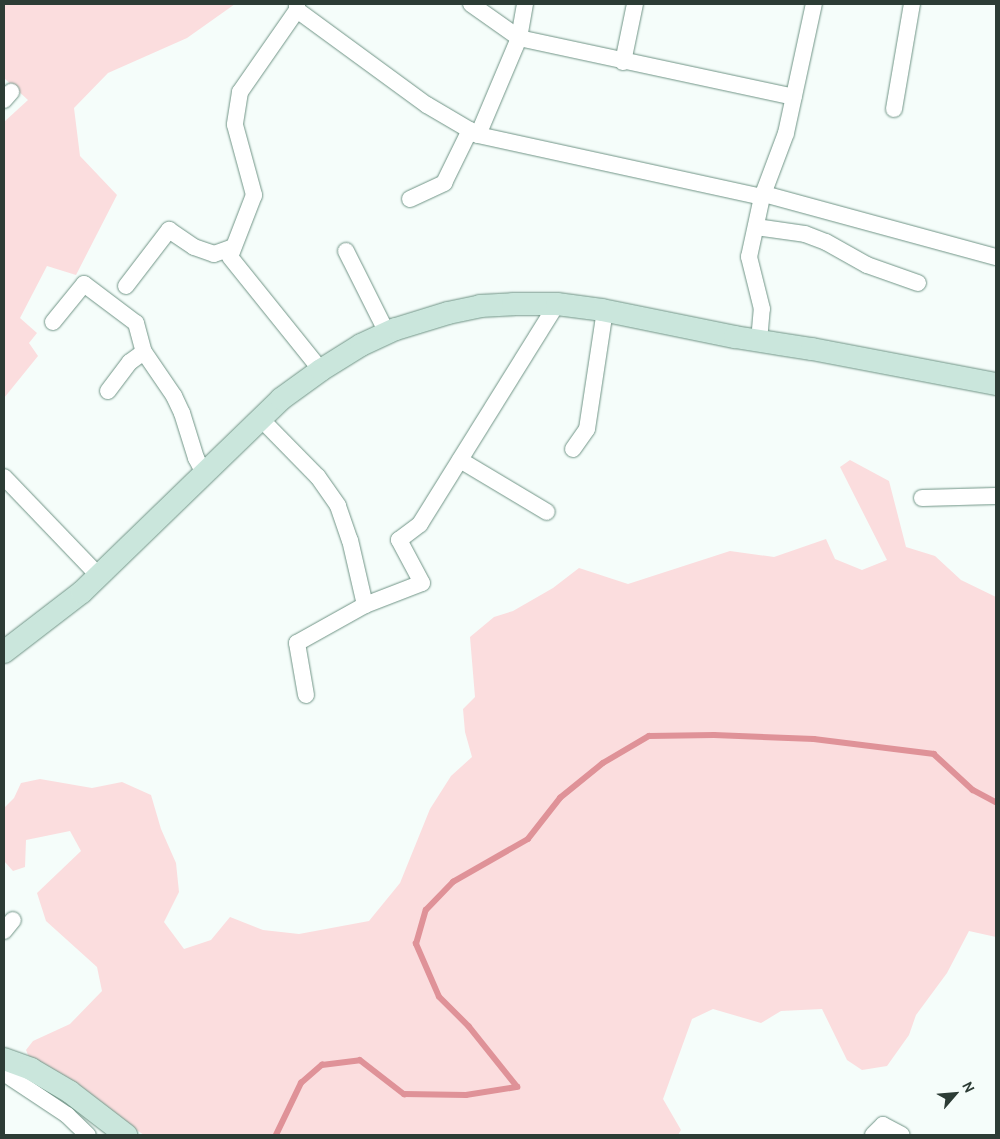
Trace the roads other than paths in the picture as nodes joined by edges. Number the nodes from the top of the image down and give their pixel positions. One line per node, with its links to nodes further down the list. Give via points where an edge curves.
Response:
1 (471, 4): 7 (street)
2 (525, 4): 7 (street)
3 (635, 4): 8 (street)
4 (814, 4): 9 (street)
5 (912, 4): 10 (street)
6 (297, 7): 11 (street, via 427,105); 15 (street, via 240,92 235,125 254,195)
7 (519, 38): 8 (street); 11 (street)
8 (623, 62): 9 (street)
9 (794, 97): 12 (street, via 786,133)
10 (894, 109)
11 (474, 133): 12 (street); 13 (street, via 444,183)
12 (763, 196): 14 (street); 17 (street)
13 (410, 199)
14 (756, 227): 18 (street, via 805,234 867,265); 24 (street, via 749,257 762,309)
15 (233, 247): 19 (street, via 214,254 194,247 169,230); 26 (street, via 230,257)
16 (346, 251): 23 (street)
17 (996, 257)
18 (918, 283)
19 (126, 286)
20 (556, 304): 21 (street); 23 (street, via 480,306); 31 (street)
21 (605, 310): 24 (street); 30 (street, via 587,429)
22 (53, 322): 25 (street, via 84,284 136,323)
23 (387, 333): 26 (street)
24 (758, 341): 27 (street)
25 (144, 352): 28 (street, via 130,362); 32 (street, via 174,396)
26 (320, 370): 29 (street, via 281,399)
27 (996, 384)
28 (108, 391)
29 (261, 419): 32 (street); 38 (street, via 318,477 338,506 350,540)
30 (574, 449)
31 (460, 460): 36 (street); 38 (street, via 420,524 399,540 422,583)
32 (205, 475): 37 (street)
33 (4, 477): 37 (street)
34 (996, 496): 35 (street)
35 (922, 498)
36 (547, 512)
37 (100, 576): 39 (street)
38 (365, 605): 40 (street, via 297,643)
39 (4, 652)
40 (306, 696)
41 (4, 1059): 44 (street, via 31,1069 70,1092)
42 (4, 1073): 43 (street, via 67,1115)
43 (88, 1135)
44 (126, 1135)
45 (873, 1135): 46 (street, via 883,1125)
46 (902, 1135)

